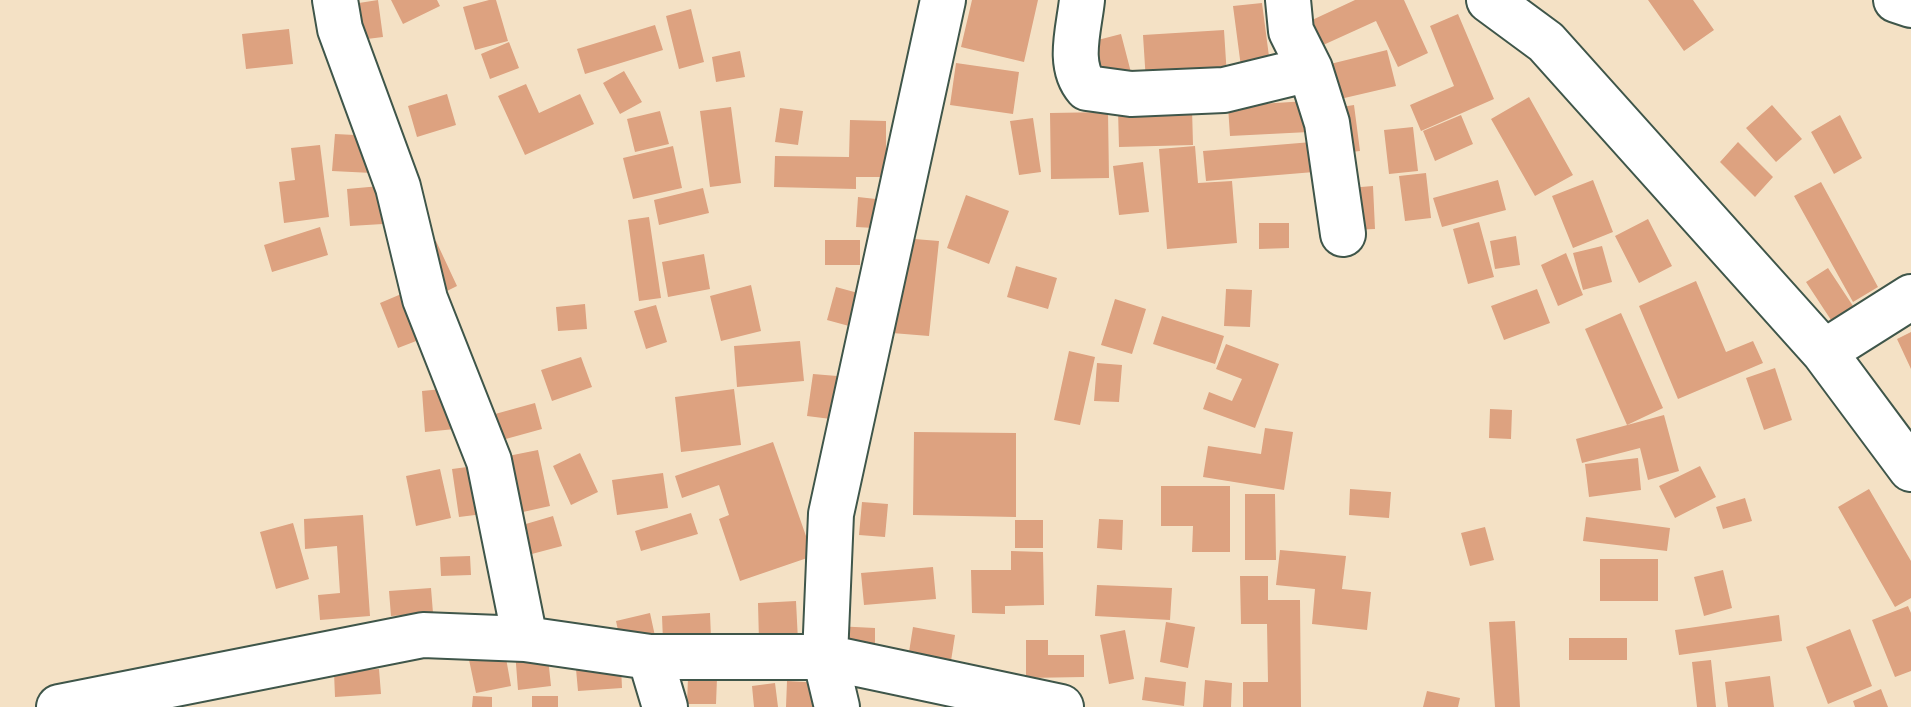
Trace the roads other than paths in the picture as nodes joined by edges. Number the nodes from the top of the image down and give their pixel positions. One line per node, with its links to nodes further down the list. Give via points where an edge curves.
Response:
1 (335, 0): 13 (street, via 340,29 398,187 425,299 489,461)
2 (943, 0): 15 (street, via 831,514)
3 (1082, 0): 8 (street, via 1075,65 1087,88 1131,94 1224,90)
4 (1288, 0): 8 (street, via 1291,31)
5 (1489, 0): 11 (street, via 1546,42)
6 (1896, 0): 7 (street)
7 (1911, 5)
8 (1310, 69): 9 (street, via 1327,123)
9 (1343, 234)
10 (1911, 297): 11 (street)
11 (1824, 352): 12 (street)
12 (1911, 469)
13 (525, 639): 14 (street); 16 (street, via 423,635)
14 (650, 657): 15 (street); 17 (street)
15 (825, 657): 18 (street); 19 (street)
16 (59, 707)
17 (665, 707)
18 (837, 707)
19 (1061, 707)

